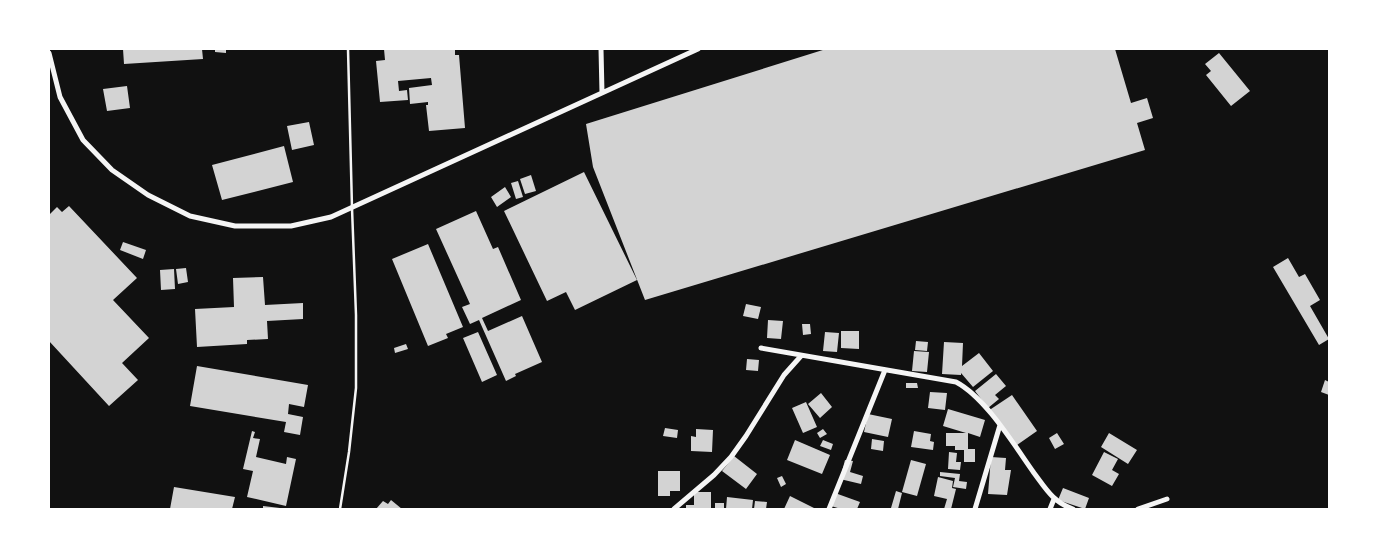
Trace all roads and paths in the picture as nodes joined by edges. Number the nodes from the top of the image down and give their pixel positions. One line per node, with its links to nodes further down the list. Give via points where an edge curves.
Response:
1 (348, 49): 6 (lane)
2 (601, 49): 5 (street)
3 (698, 49): 5 (street)
4 (49, 52): 6 (street, via 60,97 84,140 112,170 148,196 190,216 236,226 291,226 331,217)
5 (602, 93): 6 (street)
6 (352, 208): 13 (lane, via 356,388)
7 (762, 348): 8 (street)
8 (801, 356): 9 (street); 14 (street, via 784,375 731,457)
9 (884, 370): 10 (street, via 956,382 968,388); 15 (street)
10 (1000, 425): 12 (street); 16 (street)
11 (1167, 499): 19 (street)
12 (1054, 500): 17 (street); 18 (street)
13 (340, 509)
14 (674, 509)
15 (829, 509)
16 (974, 509)
17 (1050, 509)
18 (1072, 509)
19 (1138, 509)

